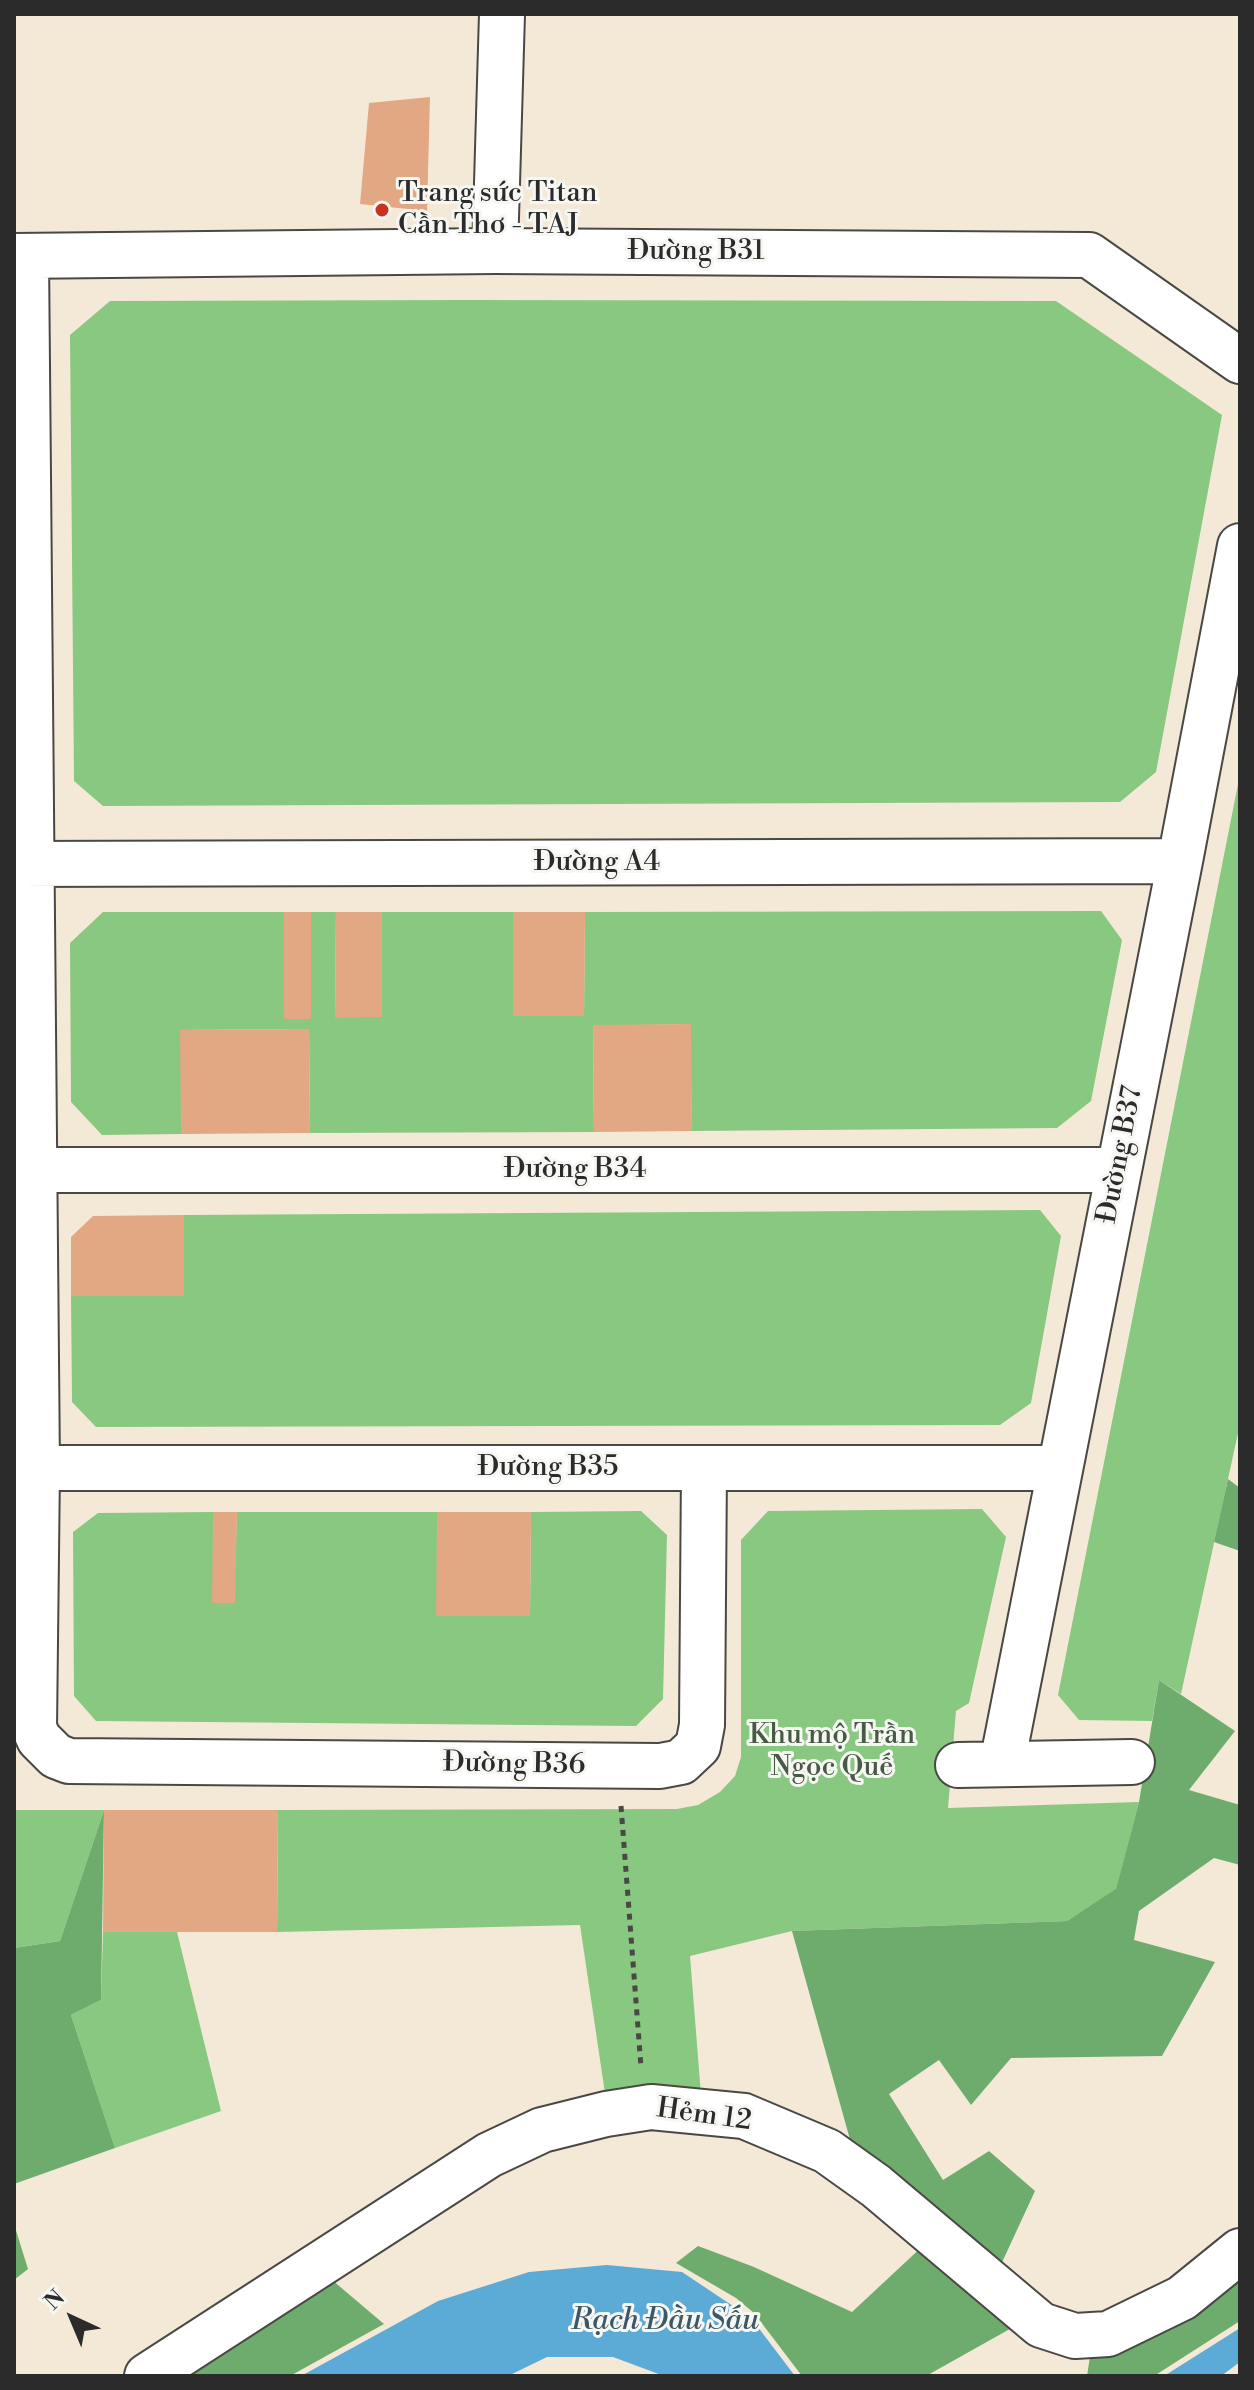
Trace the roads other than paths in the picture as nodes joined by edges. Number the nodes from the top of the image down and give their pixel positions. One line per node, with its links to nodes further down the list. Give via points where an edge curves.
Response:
1 (502, 14): 2 (street)
2 (495, 251): 3 (street, Đường B31); 4 (street, Đường B31, via 1089,255)
3 (20, 256): 7 (street)
4 (1240, 361)
5 (1240, 546): 6 (street, Đường B37)
6 (1180, 861): 7 (street, Đường A4); 9 (street, Đường B37)
7 (23, 864): 8 (street)
8 (33, 1170): 9 (street, Đường B34); 10 (street)
9 (1118, 1170): 12 (street, Đường B37)
10 (37, 1468): 11 (street, Đường B35); 11 (street, Đường B36, via 34,1728 56,1756 69,1761 619,1766 681,1762 698,1746)
11 (704, 1468): 12 (street, Đường B35)
12 (1059, 1468): 14 (street, Đường B37)
13 (1132, 1762): 14 (street)
14 (1002, 1764): 15 (street)
15 (958, 1765)
16 (1240, 2251): 17 (street, Hẻm 12, via 1182,2298 1108,2334 1075,2336 1041,2325 827,2151 744,2116 645,2108 542,2130 489,2155)
17 (147, 2376)

